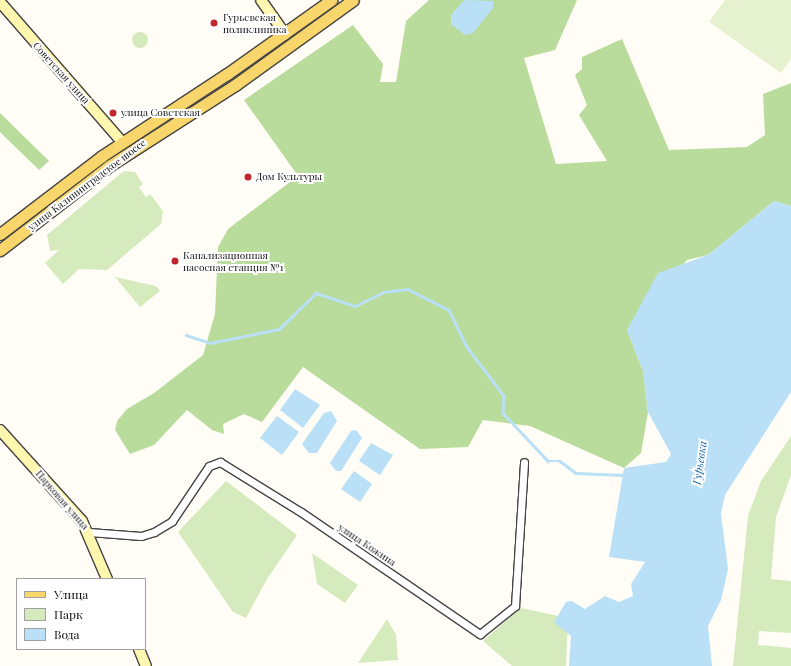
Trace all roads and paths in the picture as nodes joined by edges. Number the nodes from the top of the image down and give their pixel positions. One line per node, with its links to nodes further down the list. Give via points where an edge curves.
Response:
1 (261, 0): 5 (street)
2 (331, 0): 5 (main road, улица Калининградское шоссе)
3 (353, 0): 7 (main road, улица Калининградское шоссе, via 235,85)
4 (0, 2): 6 (street, Советская улица)
5 (285, 34): 6 (main road, улица Калининградское шоссе)
6 (122, 142): 7 (main road); 8 (main road, улица Калининградское шоссе)
7 (130, 152): 9 (main road, улица Калининградское шоссе)
8 (0, 234)
9 (0, 250)
10 (0, 430): 12 (street, Парковая улица)
11 (524, 462): 12 (street, улица Кожина, via 516,606 480,634 301,512 220,462 209,466 172,521 154,532 141,536)
12 (89, 532): 13 (street, Парковая улица)
13 (107, 578)
14 (139, 650): 15 (street)
15 (146, 666)

